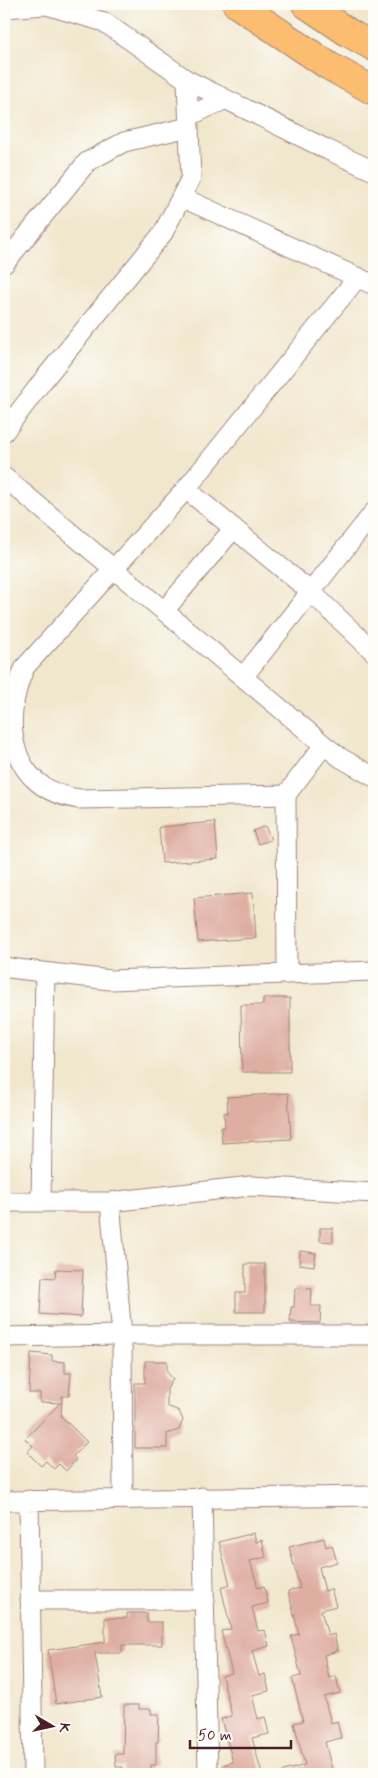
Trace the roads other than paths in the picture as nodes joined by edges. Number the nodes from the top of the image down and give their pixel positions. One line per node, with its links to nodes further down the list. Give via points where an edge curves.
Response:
1 (237, 4): 6 (highway, via 329,66)
2 (306, 4): 4 (highway)
3 (4, 8): 5 (street, via 46,5 104,22)
4 (374, 47)
5 (187, 80): 7 (street); 8 (street)
6 (374, 91)
7 (226, 99): 8 (street); 9 (street)
8 (189, 121): 10 (street, via 191,178); 11 (street, via 124,142 87,162)
9 (374, 171)
10 (181, 197): 12 (street); 13 (street, via 163,233)
11 (4, 264)
12 (366, 281): 15 (street)
13 (4, 432)
14 (4, 478): 18 (street)
15 (186, 489): 17 (street); 18 (street)
16 (374, 512): 19 (street)
17 (234, 528): 19 (street); 20 (street)
18 (114, 569): 20 (street); 24 (street, via 16,679 5,707)
19 (311, 592): 21 (street); 22 (street)
20 (164, 611): 22 (street)
21 (374, 652)
22 (243, 677): 23 (street)
23 (324, 745): 25 (street); 26 (street)
24 (7, 752): 26 (street, via 37,785 65,797)
25 (374, 777)
26 (286, 795): 30 (street)
27 (4, 966): 29 (street)
28 (374, 971): 30 (street)
29 (45, 972): 30 (street, via 110,980); 32 (street)
30 (287, 973)
31 (374, 1193): 33 (street, via 251,1186)
32 (41, 1202): 33 (street); 34 (street)
33 (110, 1202): 35 (street)
34 (4, 1203)
35 (122, 1335): 36 (street); 37 (street); 40 (street)
36 (374, 1335)
37 (4, 1337)
38 (374, 1496): 39 (street)
39 (202, 1497): 40 (street); 44 (street)
40 (123, 1498): 41 (street)
41 (30, 1500): 42 (street); 43 (street)
42 (4, 1501)
43 (30, 1600): 44 (street); 45 (street)
44 (204, 1600): 46 (street)
45 (33, 1774)
46 (208, 1774)

